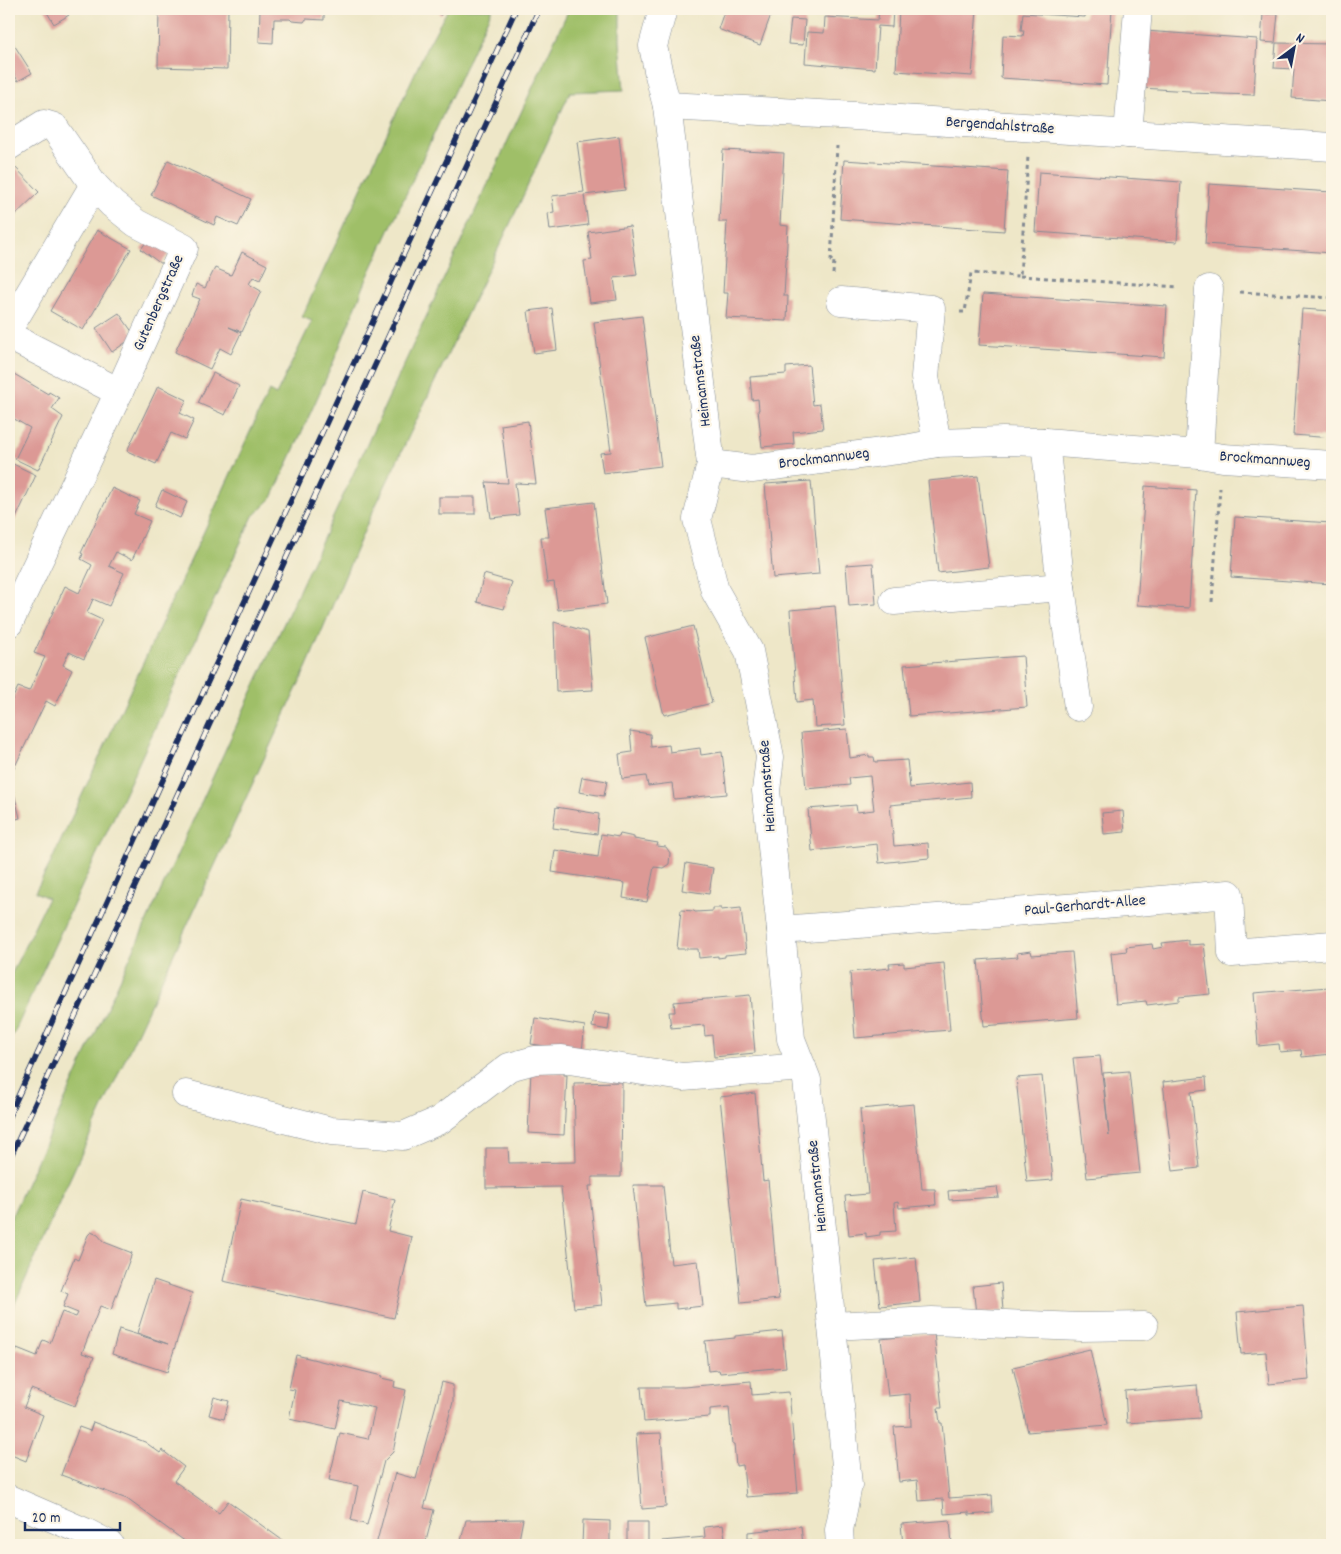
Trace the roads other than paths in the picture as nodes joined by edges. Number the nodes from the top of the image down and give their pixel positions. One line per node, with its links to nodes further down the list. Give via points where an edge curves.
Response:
1 (663, 9): 3 (street, Heimannstraße, via 653,46)
2 (1138, 9): 4 (street)
3 (667, 106): 4 (street, Bergendahlstraße); 16 (street, Heimannstraße)
4 (1128, 134): 6 (street, Bergendahlstraße)
5 (9, 146): 7 (street, via 44,124 54,127)
6 (1332, 147)
7 (94, 185): 10 (street); 12 (street, Gutenbergstraße, via 136,222 184,248)
8 (1209, 290): 15 (street, Brockmannweg)
9 (841, 302): 14 (street, via 931,309 925,377)
10 (9, 328)
11 (9, 336): 12 (street)
12 (119, 392): 20 (street, Gutenbergstraße)
13 (1044, 442): 14 (street, Brockmannweg); 15 (street, Brockmannweg); 18 (street)
14 (936, 443): 16 (street, Brockmannweg, via 752,468)
15 (1211, 456): 17 (street, Brockmannweg)
16 (711, 464): 22 (street, Heimannstraße, via 697,520 715,591 749,651 770,757 766,791)
17 (1332, 465)
18 (1062, 587): 19 (street); 21 (street)
19 (894, 601)
20 (9, 623)
21 (1078, 707)
22 (781, 930): 23 (street, Paul-Gerhardt-Allee, via 1229,894 1232,953); 24 (street, Heimannstraße, via 791,1039)
23 (1332, 945)
24 (802, 1067): 25 (street, via 682,1077 562,1059 535,1060 509,1067 440,1120 403,1136 331,1132); 26 (street, Heimannstraße, via 807,1080)
25 (186, 1094)
26 (832, 1326): 27 (street, via 932,1321); 30 (street, Heimannstraße, via 848,1485 839,1530)
27 (1144, 1326)
28 (9, 1499): 29 (street)
29 (110, 1545)
30 (840, 1545)

